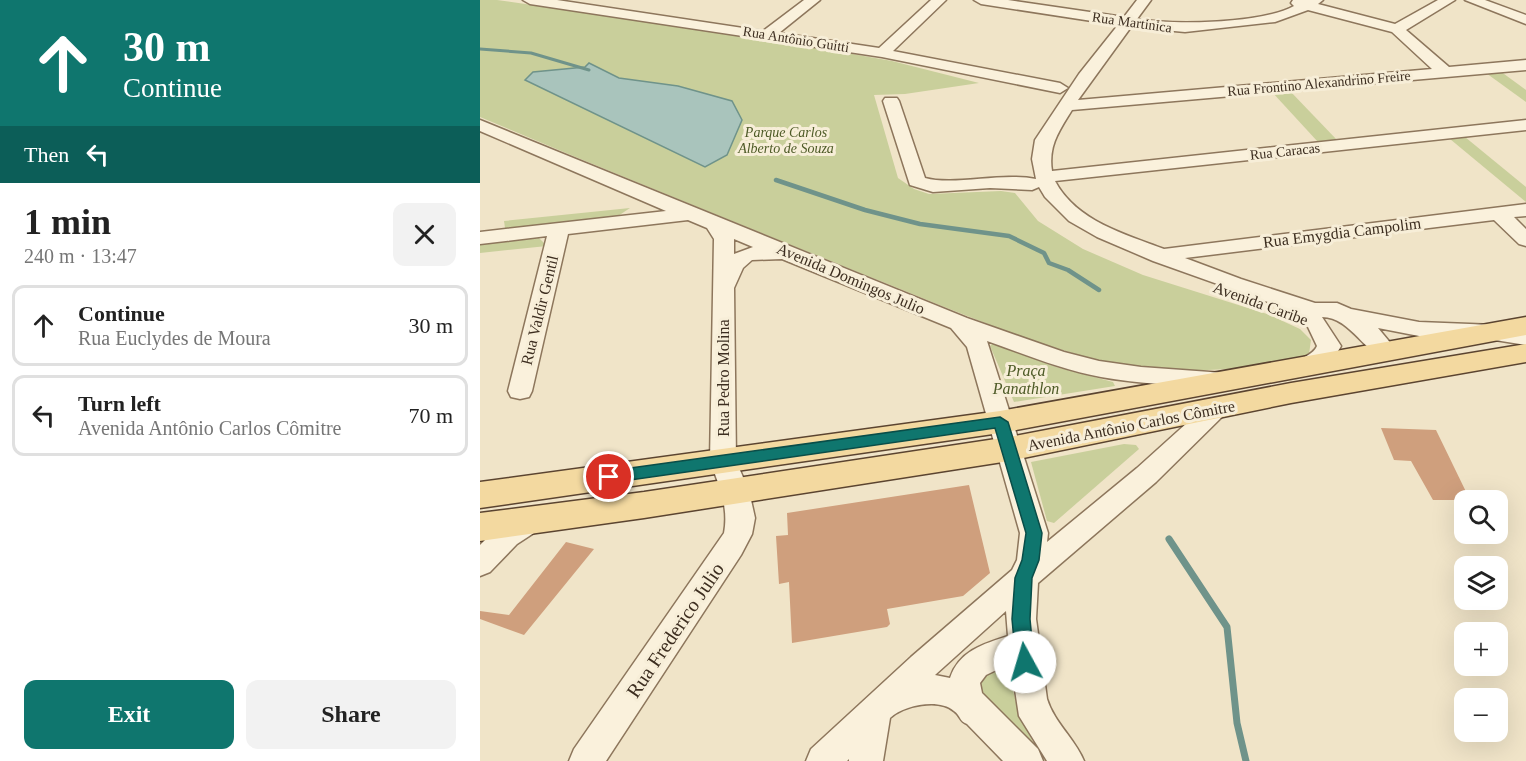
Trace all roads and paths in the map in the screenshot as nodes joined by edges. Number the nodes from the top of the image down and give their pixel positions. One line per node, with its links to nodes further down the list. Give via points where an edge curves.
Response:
1 (530, 0): 14 (street, Rua Antônio Guitti)
2 (813, 0): 14 (street)
3 (939, 0): 15 (street)
4 (981, 0): 10 (street, Rua Martinica)
5 (1128, 0): 10 (street)
6 (1144, 0): 12 (street)
7 (1448, 0): 13 (street)
8 (1472, 0): 11 (street)
9 (1304, 2): 12 (street, Rua Martinica, via 1290,14 1275,18 1185,28); 13 (street)
10 (1112, 20): 12 (street, Rua Martinica); 18 (street)
11 (1526, 20)
12 (1127, 22): 18 (street)
13 (1397, 28): 17 (street)
14 (767, 35): 15 (street, Rua Antônio Guitti)
15 (882, 53): 18 (street, Rua Antônio Guitti)
16 (1526, 65): 17 (street, Rua Frontino Alexandrino Freire)
17 (1445, 72): 18 (street, Rua Frontino Alexandrino Freire, via 1111,102)
18 (1065, 95): 22 (street, via 1028,139)
19 (891, 100): 22 (street, Rua Caracas, via 917,181 933,186)
20 (480, 125): 23 (street, Avenida Domingos Julio)
21 (1526, 125): 22 (street, Rua Caracas)
22 (1034, 178): 32 (street, Avenida Caribe, via 1036,194 1062,222 1091,242)
23 (632, 190): 26 (street, Avenida Domingos Julio); 27 (street, via 636,206)
24 (1526, 210): 25 (street, Rua Emygdia Campolim)
25 (1499, 214): 30 (street); 32 (street, Rua Emygdia Campolim, via 1185,252)
26 (700, 217): 27 (street); 31 (street, Avenida Domingos Julio); 33 (street, Rua Pedro Molina, via 723,233)
27 (610, 223): 28 (street)
28 (559, 229): 29 (street); 41 (street, Rua Valdir Gentil)
29 (480, 238)
30 (1526, 240)
31 (800, 257): 33 (street, Rua Pedro Molina, via 764,251 741,258 729,270); 35 (street, Avenida Domingos Julio)
32 (1153, 262): 34 (street, Avenida Caribe, via 1313,310); 39 (street, Avenida Caribe, via 1317,323 1329,346 1324,356)
33 (723, 295): 44 (street, Rua Pedro Molina)
34 (1337, 310): 36 (street, Avenida Caribe, via 1417,329); 37 (street, Avenida Caribe, via 1366,329)
35 (958, 323): 40 (street, Avenida Domingos Julio, via 1099,369); 43 (street, via 978,345)
36 (1517, 332): 37 (main road, Avenida Antônio Carlos Cômitre)
37 (1386, 352): 39 (main road, Avenida Antônio Carlos Cômitre); 42 (main road, via 1390,361 1384,367 1259,389)
38 (1526, 353): 42 (main road, Avenida Antônio Carlos Cômitre, via 1291,393)
39 (1303, 367): 40 (main road, Avenida Antônio Carlos Cômitre)
40 (1236, 379): 43 (main road, Avenida Antônio Carlos Cômitre)
41 (520, 391)
42 (1217, 410): 43 (main road, Avenida Antônio Carlos Cômitre); 48 (street, via 1162,464)
43 (1005, 435): 44 (main road, Avenida Antônio Carlos Cômitre); 45 (main road, Avenida Antônio Carlos Cômitre); 48 (street, via 1034,533 1031,560)
44 (723, 461): 45 (street); 46 (main road, Avenida Antônio Carlos Cômitre)
45 (735, 491): 47 (main road, Avenida Antônio Carlos Cômitre, via 530,521); 53 (street, Rua Frederico Julio, via 741,508 738,534)
46 (480, 495)
47 (482, 550)
48 (1023, 578): 49 (street); 51 (street)
49 (1023, 645): 50 (street, via 981,658 970,666); 52 (street, via 1036,716)
50 (966, 700): 51 (street, via 940,689 923,689); 56 (street); 57 (street)
51 (880, 706): 54 (street); 55 (street)
52 (1061, 756)
53 (586, 761)
54 (824, 761)
55 (866, 761)
56 (1005, 761)
57 (1026, 761)

